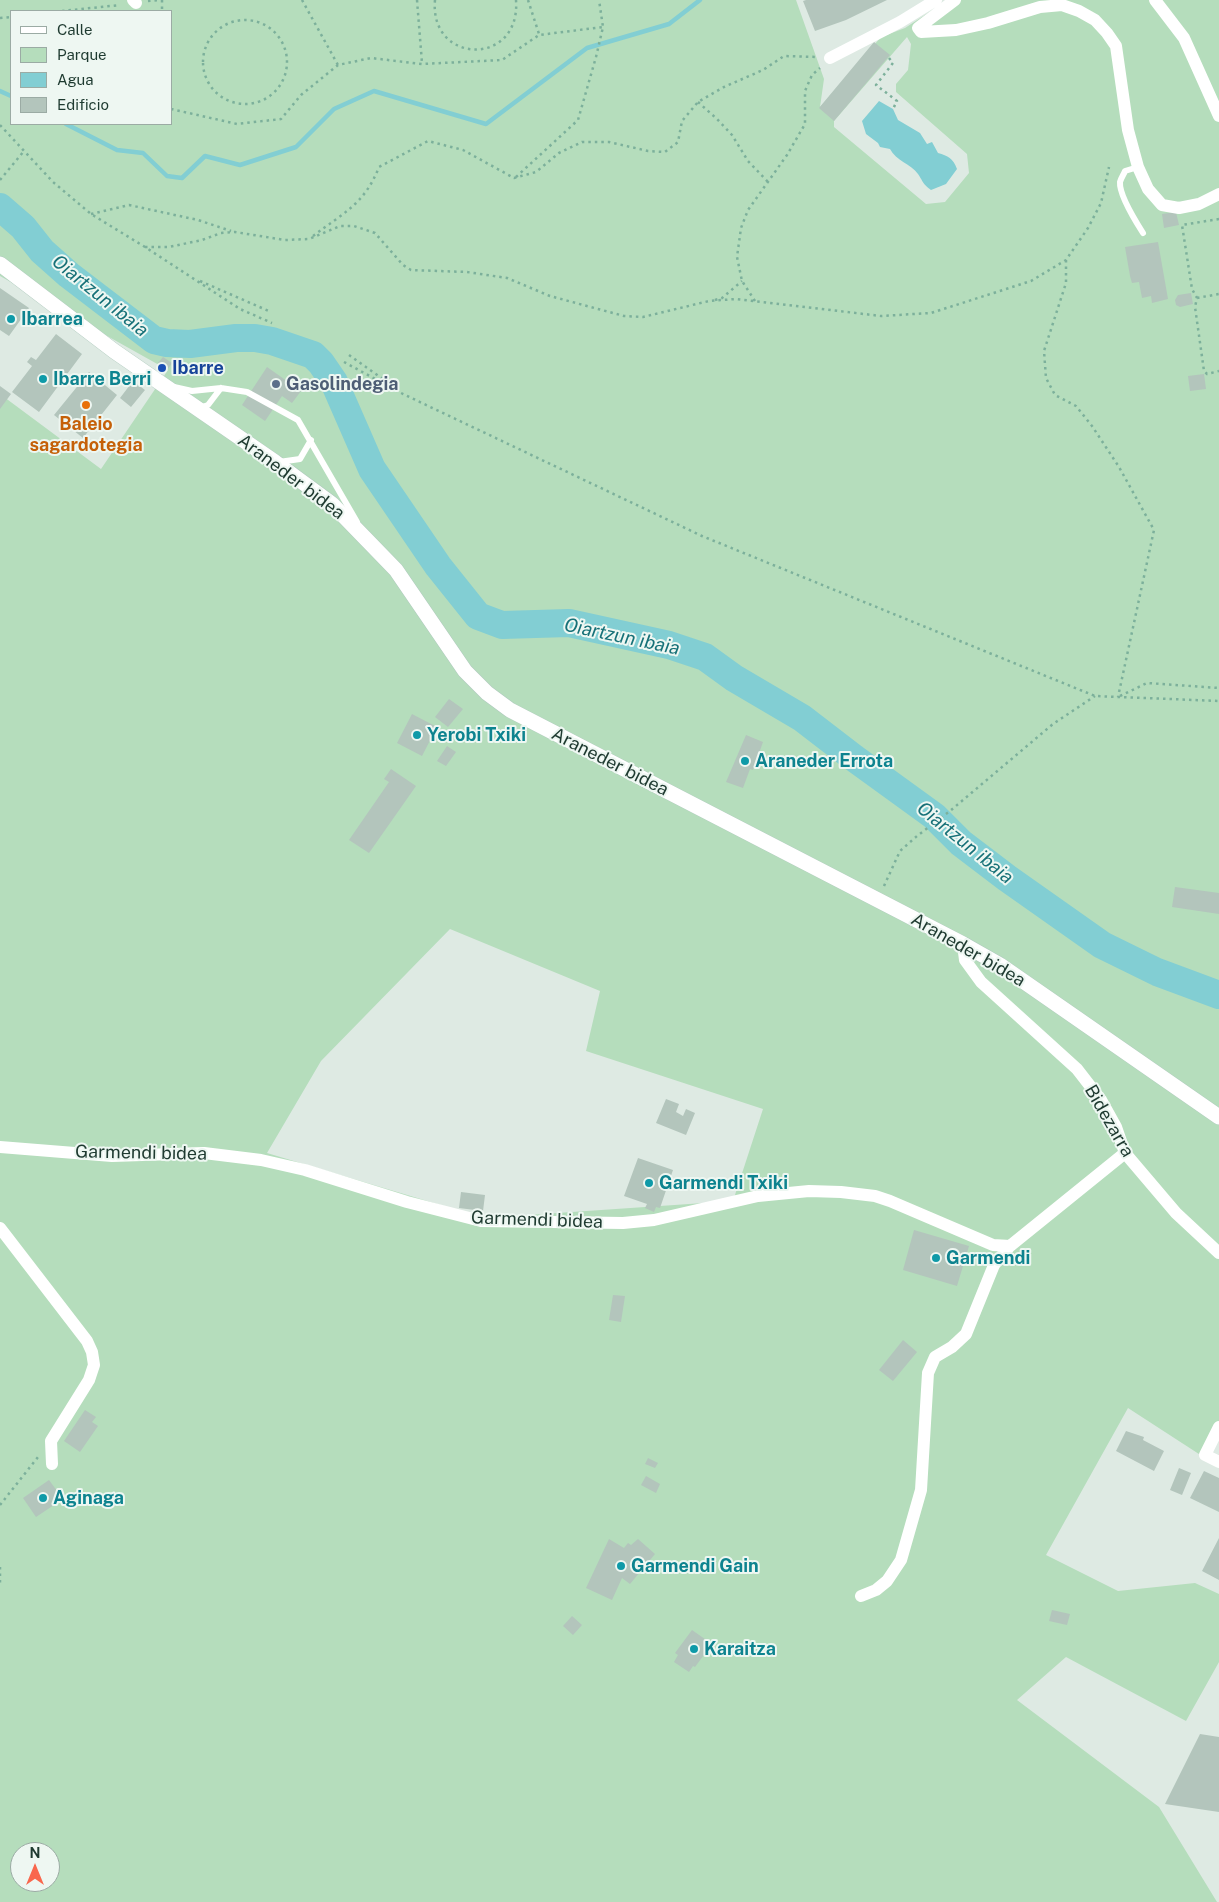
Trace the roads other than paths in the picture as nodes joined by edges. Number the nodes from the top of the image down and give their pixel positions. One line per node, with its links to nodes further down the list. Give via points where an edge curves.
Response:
1 (936, 0): 4 (street)
2 (955, 0): 6 (street, via 924,22 918,28 920,32 956,30 1047,6 1062,5 1095,20 1116,46 1128,130)
3 (1155, 0): 5 (street, via 1184,38)
4 (830, 58)
5 (1219, 116)
6 (1138, 167): 7 (street, via 1148,189 1162,205 1179,208 1199,204); 8 (lane, via 1125,171 1120,182 1133,218)
7 (1219, 194)
8 (1143, 233)
9 (0, 264): 10 (street, Araneder bidea)
10 (164, 385): 11 (lane, via 192,391); 12 (street, Araneder bidea)
11 (221, 388): 12 (lane, via 208,405); 13 (lane, via 247,392 298,420)
12 (197, 408): 14 (street, Araneder bidea)
13 (311, 440): 14 (lane, via 300,459); 15 (lane)
14 (275, 462): 15 (street, Araneder bidea, via 332,504)
15 (367, 538): 16 (street, Araneder bidea, via 396,570 465,671 510,710)
16 (963, 944): 17 (street, Araneder bidea); 19 (street, Bidezarra, via 965,960 981,982 1077,1069 1095,1092 1116,1127)
17 (1219, 1117)
18 (0, 1147): 21 (street, Garmendi bidea, via 112,1156 204,1153 253,1159 305,1170 481,1221 623,1223 654,1220 758,1196 841,1192 875,1196 993,1245)
19 (1125, 1153): 21 (street); 22 (street, Bidezarra, via 1176,1213)
20 (0, 1228): 25 (street, via 87,1341 92,1352 94,1365 89,1380 51,1441)
21 (1010, 1246): 26 (street, via 994,1265 966,1334 935,1357 928,1373 922,1490 901,1560 887,1581)
22 (1219, 1253)
23 (1219, 1427): 24 (street, via 1205,1455)
24 (1219, 1462)
25 (52, 1464)
26 (861, 1596)

